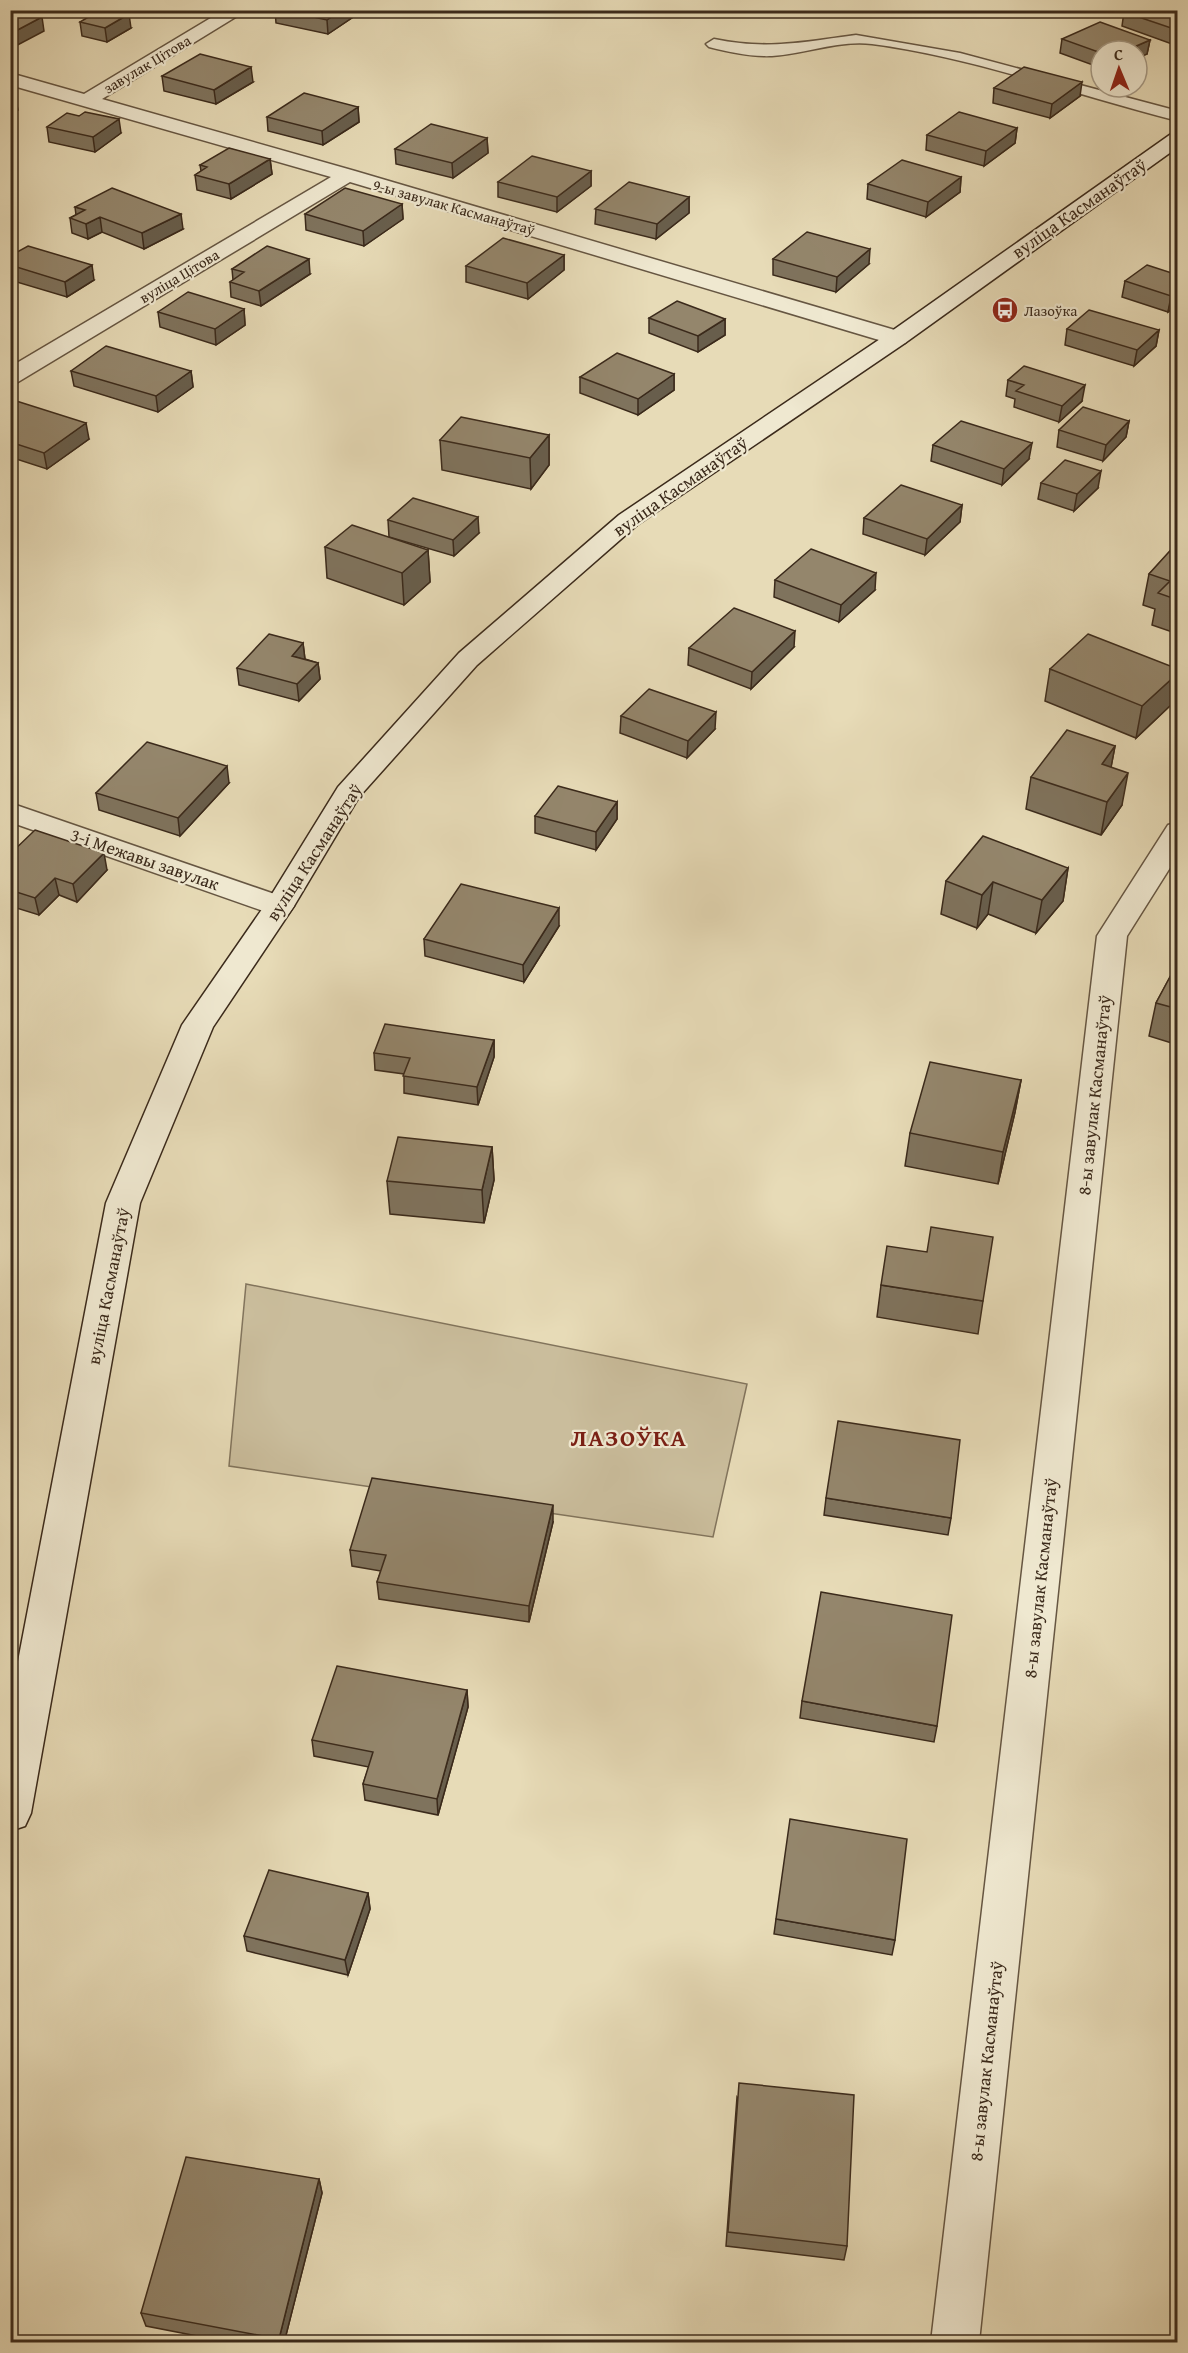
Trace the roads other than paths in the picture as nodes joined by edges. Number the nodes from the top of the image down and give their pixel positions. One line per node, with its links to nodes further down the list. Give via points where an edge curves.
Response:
1 (238, 10): 4 (street, завулак Цітова)
2 (714, 44): 5 (lane, via 772,51 872,40 960,58)
3 (10, 79): 4 (street, 9-ы завулак Касманаўтаў)
4 (87, 100): 7 (street, 9-ы завулак Касманаўтаў)
5 (1178, 116)
6 (1178, 138): 8 (street, вуліца Касманаўтаў)
7 (348, 176): 8 (street, 9-ы завулак Касманаўтаў); 9 (street, вуліца Цітова)
8 (897, 338): 12 (street, вуліца Касманаўтаў, via 628,520 468,659 348,793)
9 (10, 377)
10 (10, 812): 12 (street, 3-і Межавы завулак)
11 (1178, 831): 14 (street, 8-ы завулак Касманаўтаў, via 1112,936)
12 (279, 906): 13 (street, вуліца Касманаўтаў, via 198,1025 123,1203)
13 (10, 1813)
14 (955, 2343)

